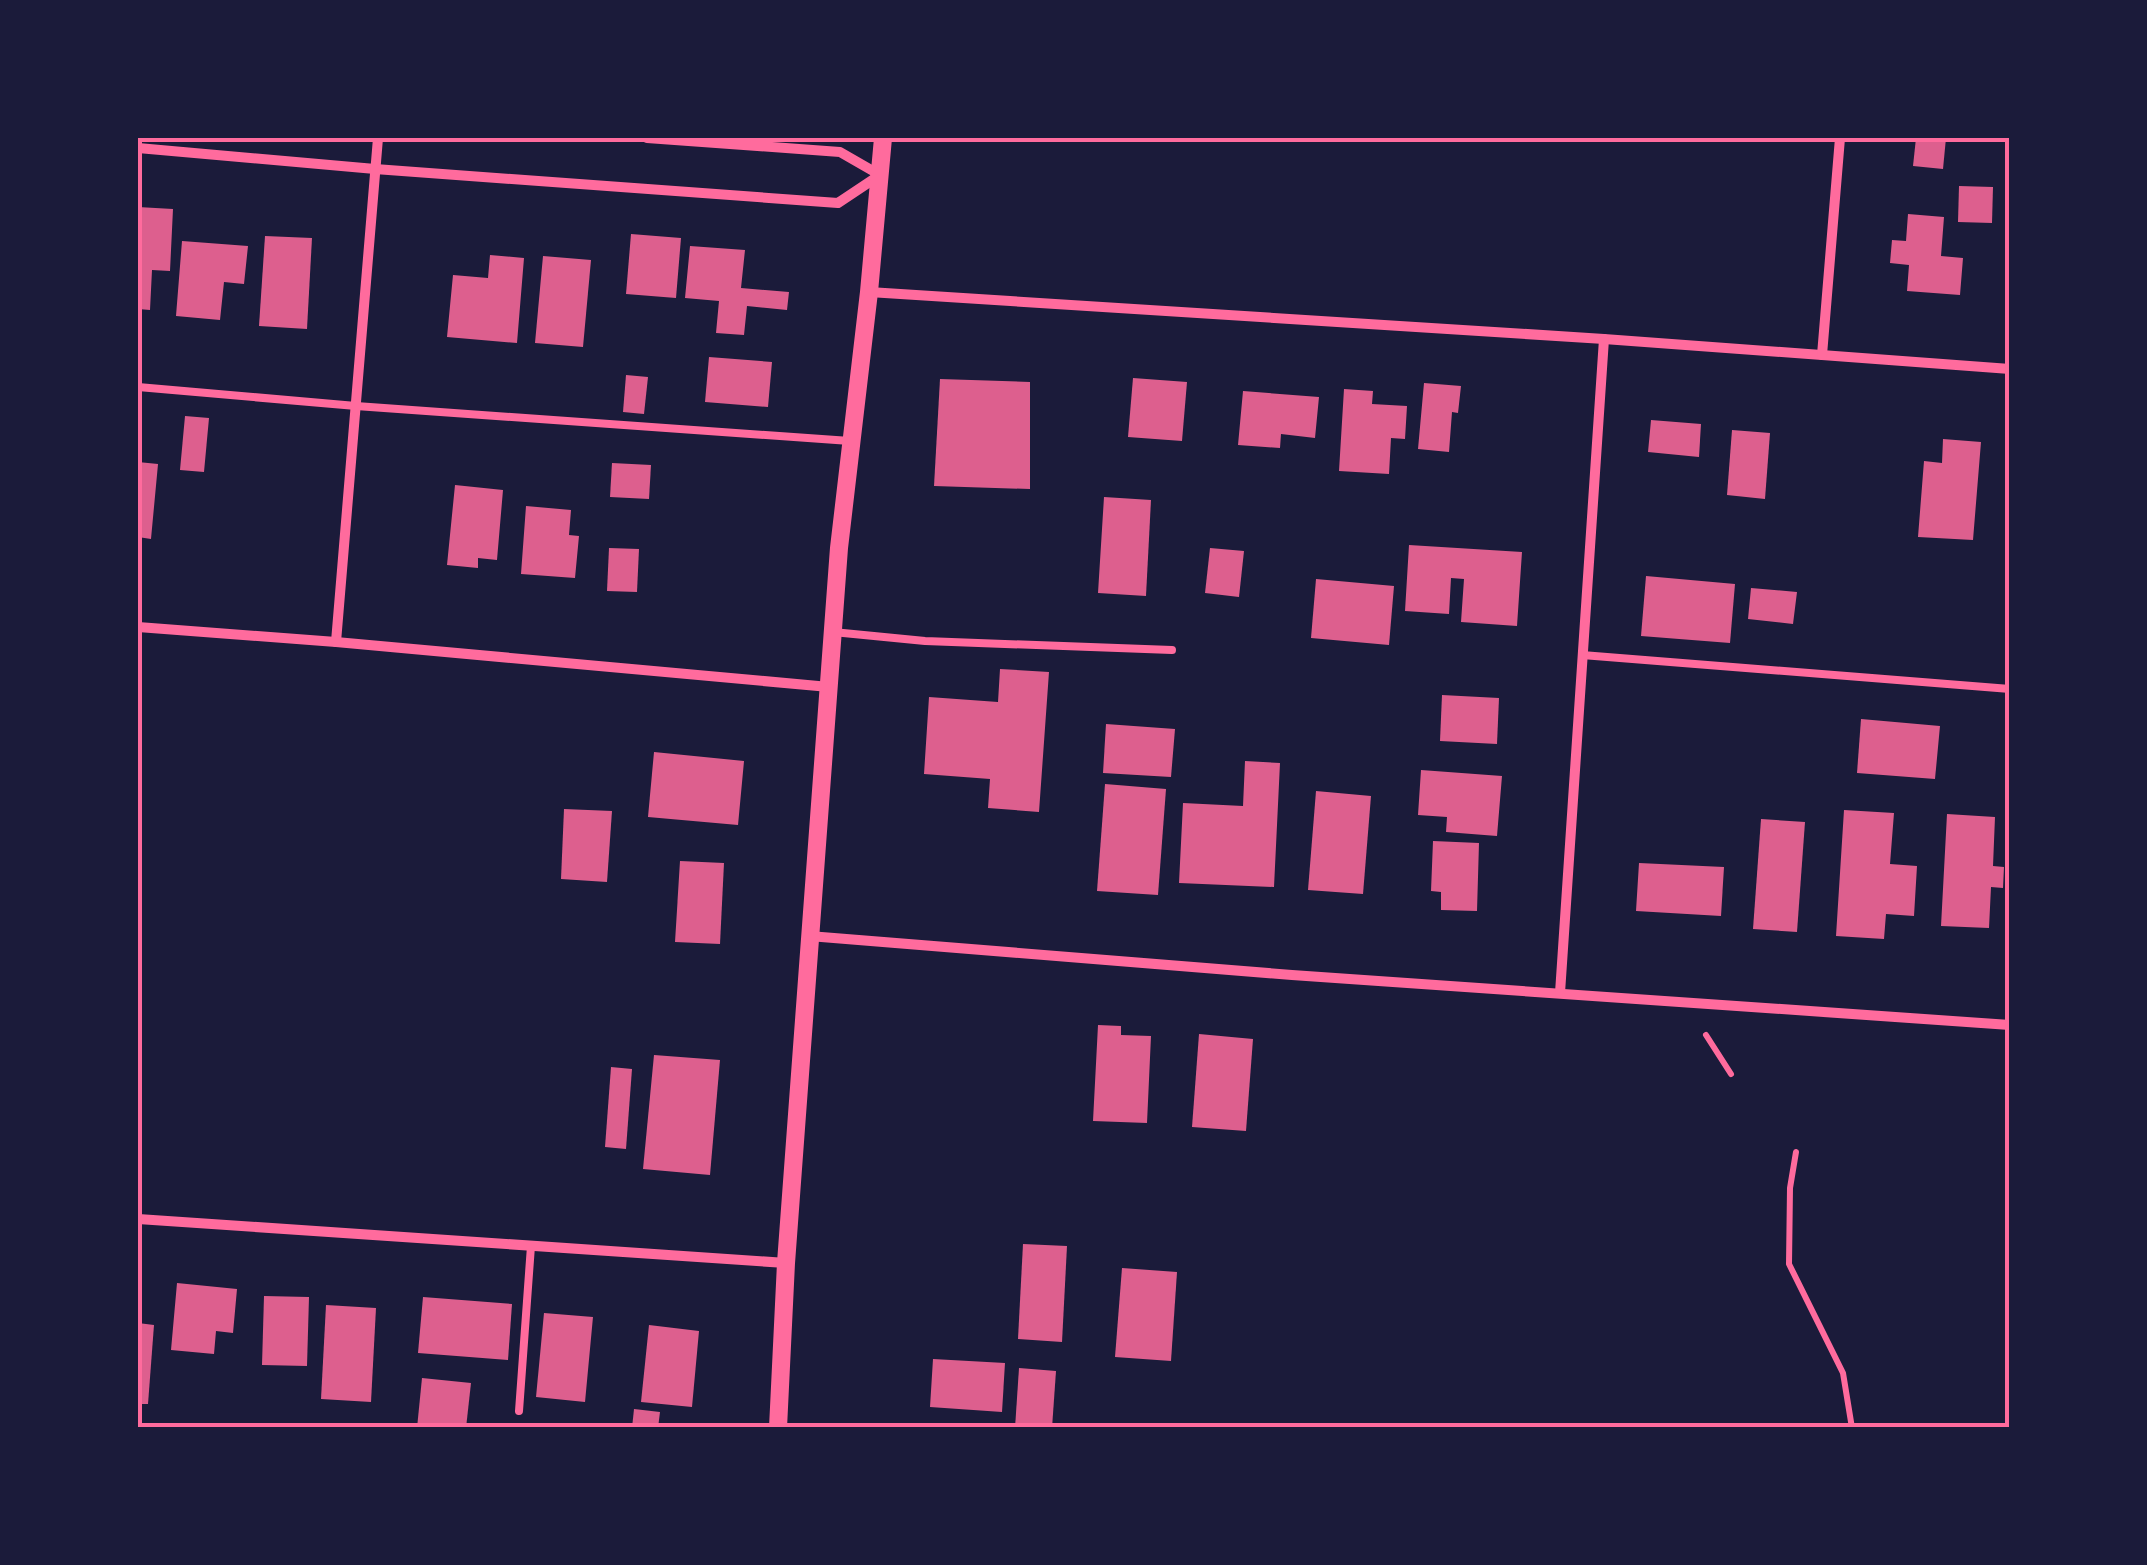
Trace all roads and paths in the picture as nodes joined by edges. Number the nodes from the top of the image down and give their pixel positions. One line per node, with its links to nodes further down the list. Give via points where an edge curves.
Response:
1 (378, 138): 6 (street)
2 (647, 138): 7 (street, via 840,152)
3 (883, 138): 7 (street)
4 (1840, 138): 10 (street)
5 (138, 148): 6 (street)
6 (375, 169): 7 (street, via 838,203); 13 (street)
7 (880, 174): 8 (street)
8 (869, 292): 9 (street); 14 (street)
9 (1604, 340): 10 (street); 19 (street)
10 (1822, 355): 11 (street)
11 (2010, 369)
12 (138, 388): 13 (lane)
13 (356, 406): 14 (lane); 17 (street)
14 (850, 441): 16 (street)
15 (138, 627): 17 (street)
16 (833, 632): 18 (lane); 20 (street)
17 (336, 642): 20 (street)
18 (1172, 650)
19 (1582, 655): 21 (lane); 23 (street)
20 (828, 686): 22 (street)
21 (2010, 689)
22 (808, 936): 23 (street); 30 (street)
23 (1560, 994): 24 (street)
24 (2010, 1025)
25 (1706, 1035): 26 (path)
26 (1731, 1074)
27 (1796, 1152): 33 (path, via 1789,1264 1842,1373)
28 (138, 1219): 29 (street)
29 (531, 1246): 30 (street); 31 (lane)
30 (786, 1263): 32 (street)
31 (519, 1411)
32 (778, 1428)
33 (1852, 1428)

